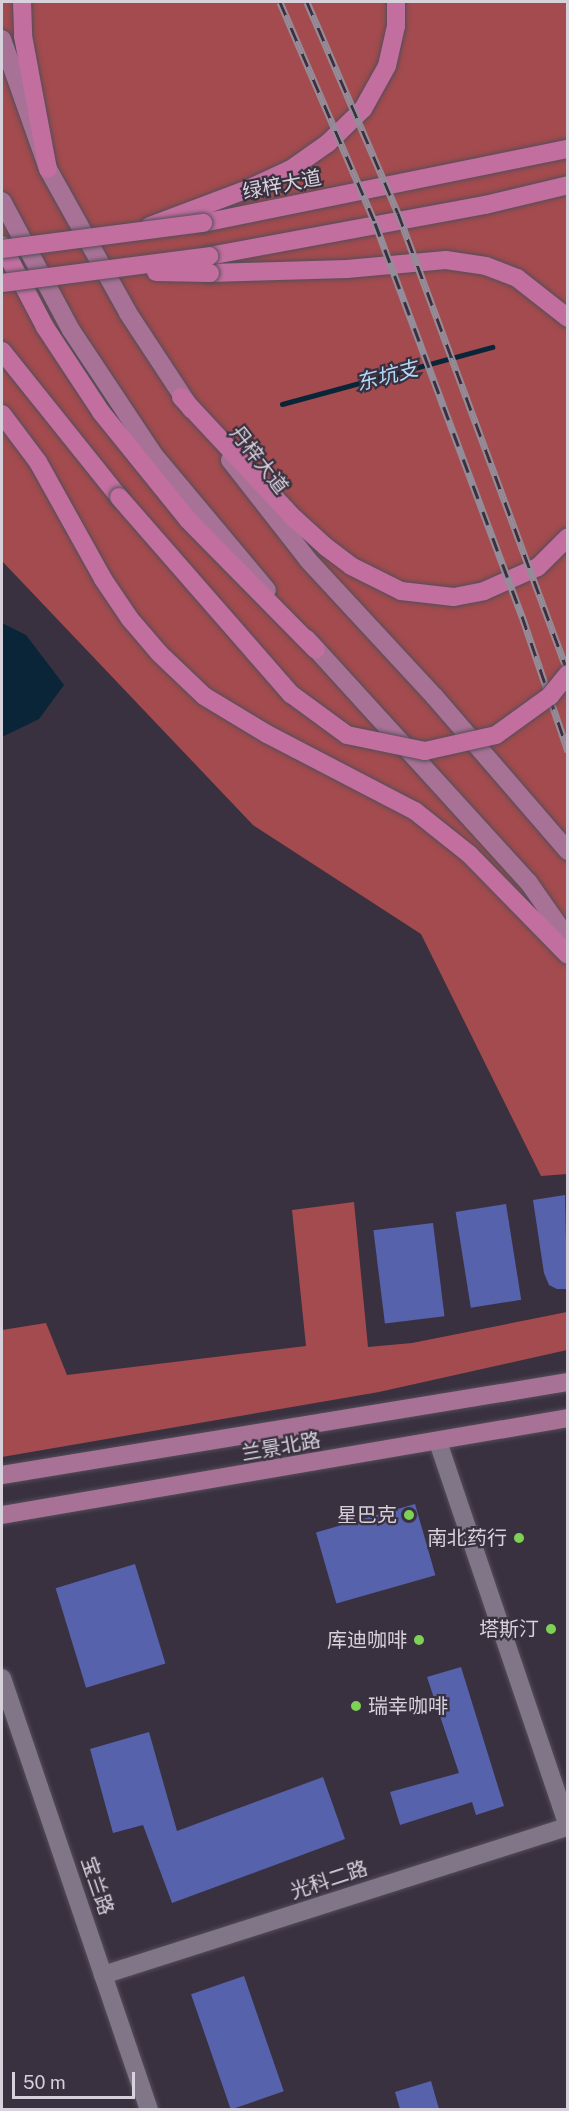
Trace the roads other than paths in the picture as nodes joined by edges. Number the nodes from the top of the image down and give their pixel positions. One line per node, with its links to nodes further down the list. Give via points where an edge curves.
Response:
1 (22, 2): 5 (highway, via 23,36)
2 (396, 2): 8 (highway, via 396,26 387,66 363,109 328,143 291,169)
3 (2, 39): 5 (main road, 丹梓大道)
4 (567, 149): 8 (highway, 绿梓大道)
5 (48, 169): 14 (main road, 丹梓大道, via 128,313)
6 (567, 185): 10 (highway)
7 (2, 201): 17 (main road, via 71,330 154,455)
8 (202, 215): 9 (highway, 绿梓大道, bridge, via 130,233)
9 (2, 247): 17 (highway, via 45,327 101,412 188,520)
10 (209, 265): 11 (highway, bridge, via 88,272); 12 (highway, via 347,269 446,260 486,266 517,278)
11 (2, 283)
12 (567, 318)
13 (2, 351): 18 (highway, bridge, via 119,496 291,694 347,735 425,751 496,735 550,696)
14 (182, 397): 16 (highway, via 294,518 326,547 351,567 400,591 454,597 484,591 538,567); 19 (main road, 丹梓大道, via 308,560 434,696)
15 (2, 414): 21 (highway, via 38,462 124,611 166,660 204,696 415,812 469,854)
16 (567, 537)
17 (316, 650): 20 (main road, via 530,883)
18 (567, 674)
19 (567, 851)
20 (567, 939)
21 (567, 955)
22 (567, 1382): 25 (main road, 兰景北路)
23 (567, 1419): 24 (main road, 兰景北路)
24 (438, 1442): 26 (main road, 兰景北路); 28 (street)
25 (2, 1475)
26 (2, 1515)
27 (2, 1678): 29 (street, 宝兰路)
28 (567, 1827): 29 (street, 光科二路)
29 (103, 1975): 30 (street, 宝兰路)
30 (149, 2109)

